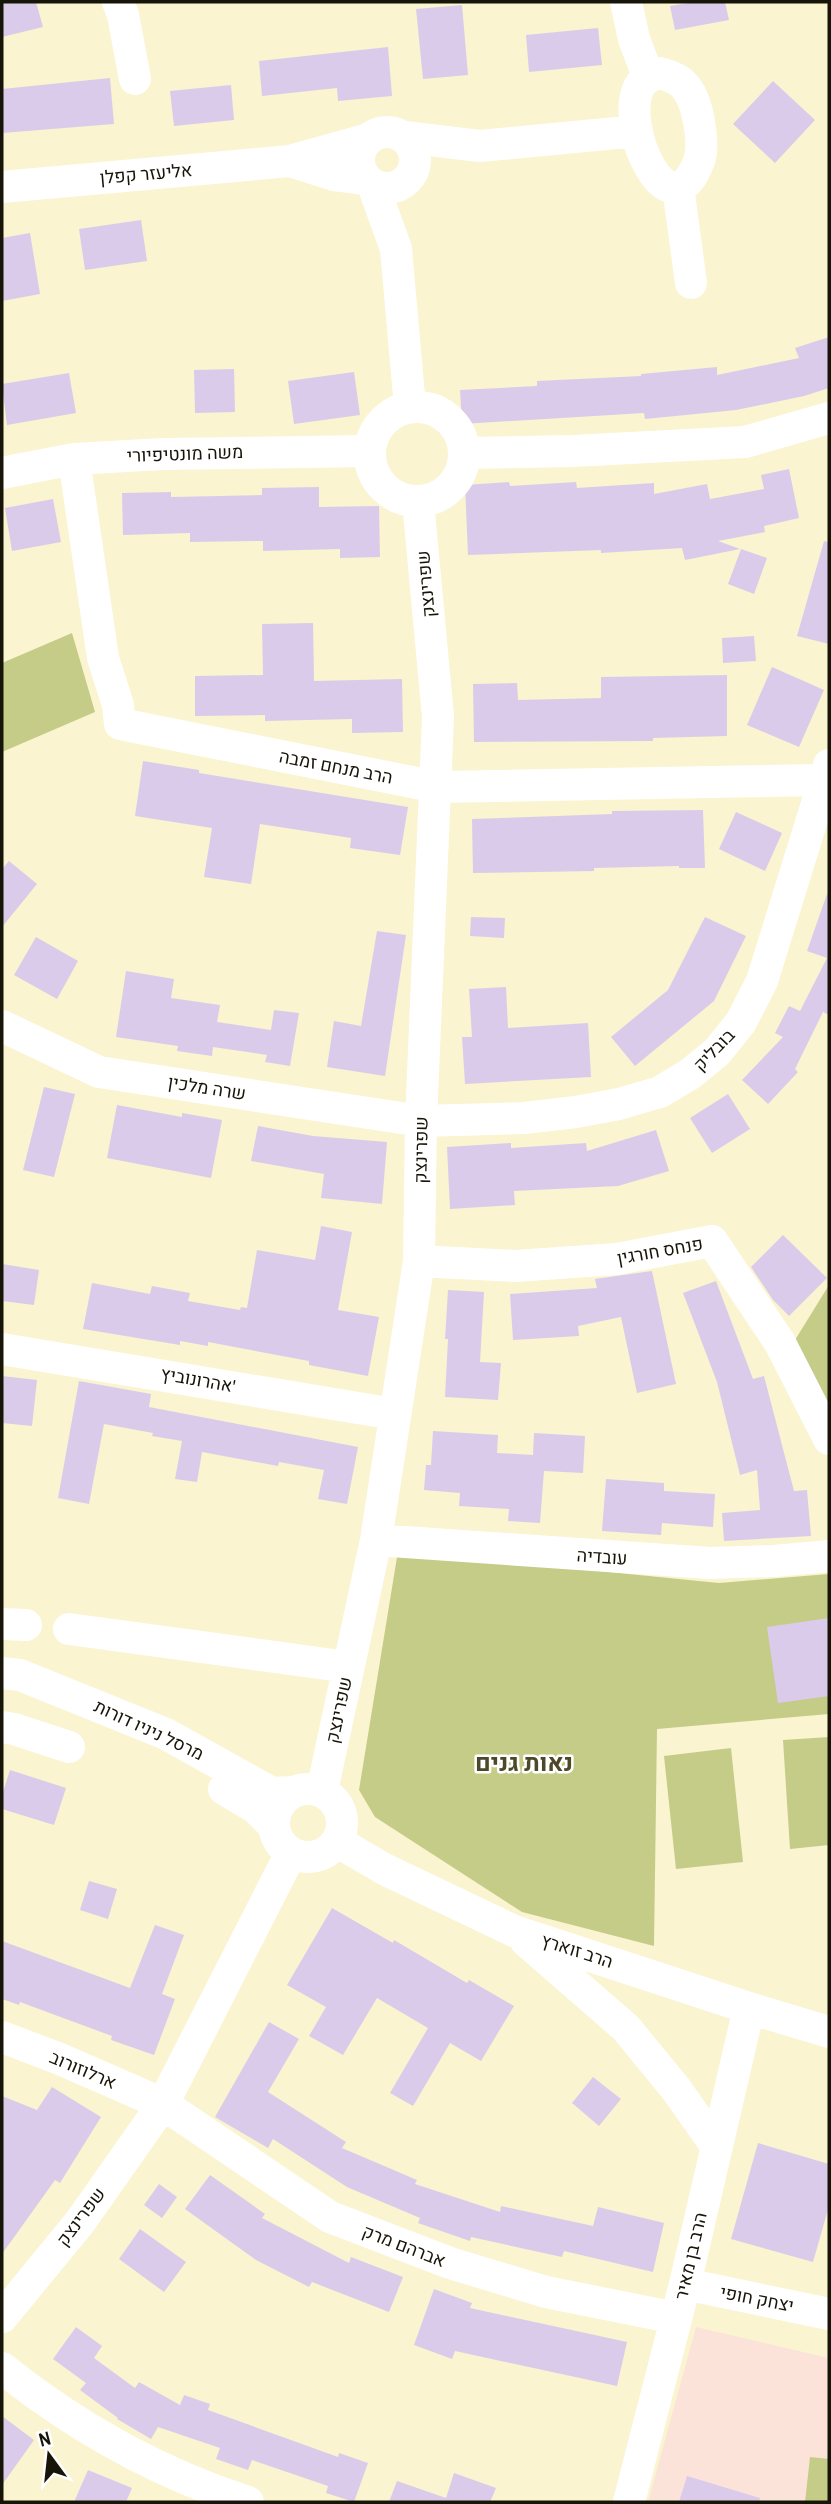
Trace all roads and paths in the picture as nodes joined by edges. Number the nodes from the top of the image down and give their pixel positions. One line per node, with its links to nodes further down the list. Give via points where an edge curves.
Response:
1 (118, 2): 4 (street)
2 (626, 2): 3 (street)
3 (648, 76): 5 (street, via 639,88); 13 (street, via 674,77 687,88 695,107 701,156 694,175)
4 (135, 79)
5 (637, 131): 8 (street); 13 (street, via 653,175)
6 (404, 137): 7 (street, via 386,132); 8 (street); 10 (street, via 415,152)
7 (369, 139): 9 (street, אליעזר קפלן); 11 (street, via 359,155 361,172)
8 (480, 146): 10 (street)
9 (290, 161): 11 (street, אליעזר קפלן); 12 (street, אליעזר קפלן)
10 (410, 175): 11 (street, via 390,188); 14 (street)
11 (370, 182): 14 (street)
12 (2, 187)
13 (678, 187): 15 (street)
14 (396, 250): 16 (street)
15 (691, 283)
16 (410, 407): 18 (street, via 382,422); 19 (street, via 441,413 453,424)
17 (829, 418): 19 (street, via 745,442)
18 (369, 451): 20 (street, משה מונטיפיורי); 22 (street, via 377,481 388,492)
19 (464, 453): 22 (street, via 456,481 432,499)
20 (74, 459): 21 (street, משה מונטיפיורי); 24 (street, הרב מנחם זמבה, via 103,659 120,724)
21 (2, 473)
22 (418, 501): 24 (street, שפרינצק, via 438,717)
23 (826, 772): 24 (street, הרב מנחם זמבה); 26 (street, בובליק, via 762,981 741,1022 708,1060 660,1092 619,1104 524,1118)
24 (437, 788): 26 (street, שפרינצק)
25 (2, 1026): 26 (street, שרה מלכין, via 99,1072)
26 (421, 1121): 27 (street, שפרינצק)
27 (419, 1261): 29 (street, שפרינצק); 30 (street, פנחס חורגין, via 515,1266 566,1263 617,1259 712,1241 780,1343)
28 (2, 1349): 29 (street, אהרונוביץ')
29 (394, 1414): 31 (street, שפרינצק)
30 (829, 1439)
31 (376, 1539): 32 (street, עובדיה, via 710,1563); 34 (street, שפרינצק)
32 (829, 1556)
33 (69, 1629): 34 (street)
34 (348, 1667): 39 (street, שפרינצק)
35 (2, 1673): 39 (street, מרסל ניניו דורות, via 20,1675 166,1734 272,1793)
36 (2, 1693): 40 (street, מרסל ניניו דורות, via 18,1695 179,1762 256,1808)
37 (2, 1727): 38 (street)
38 (69, 1747)
39 (307, 1791): 40 (street, via 278,1806); 41 (street, via 332,1798 339,1807 343,1818)
40 (274, 1826): 42 (street, via 282,1846)
41 (338, 1842): 42 (street, via 317,1856); 43 (street, הרב זוארץ)
42 (291, 1853): 47 (street, שפרינצק)
43 (514, 1931): 44 (street, הרב זוארץ); 48 (street, via 626,2028)
44 (749, 2008): 45 (street, הרב זוארץ); 48 (street, הרב בן מאיר)
45 (829, 2032)
46 (2, 2038): 47 (street, ארלוזורוב)
47 (163, 2104): 51 (street, שפרינצק, via 80,2222); 52 (street, אברהם מרק, via 330,2217 450,2263 546,2292)
48 (717, 2147): 49 (street, הרב בן מאיר)
49 (685, 2284): 50 (street, יצחק חופי); 52 (street, הרב בן מאיר)
50 (829, 2314)
51 (2, 2317)
52 (676, 2318): 55 (street, הרב בן מאיר)
53 (2, 2368): 54 (street, via 90,2431 134,2455)
54 (248, 2502)
55 (629, 2502)

